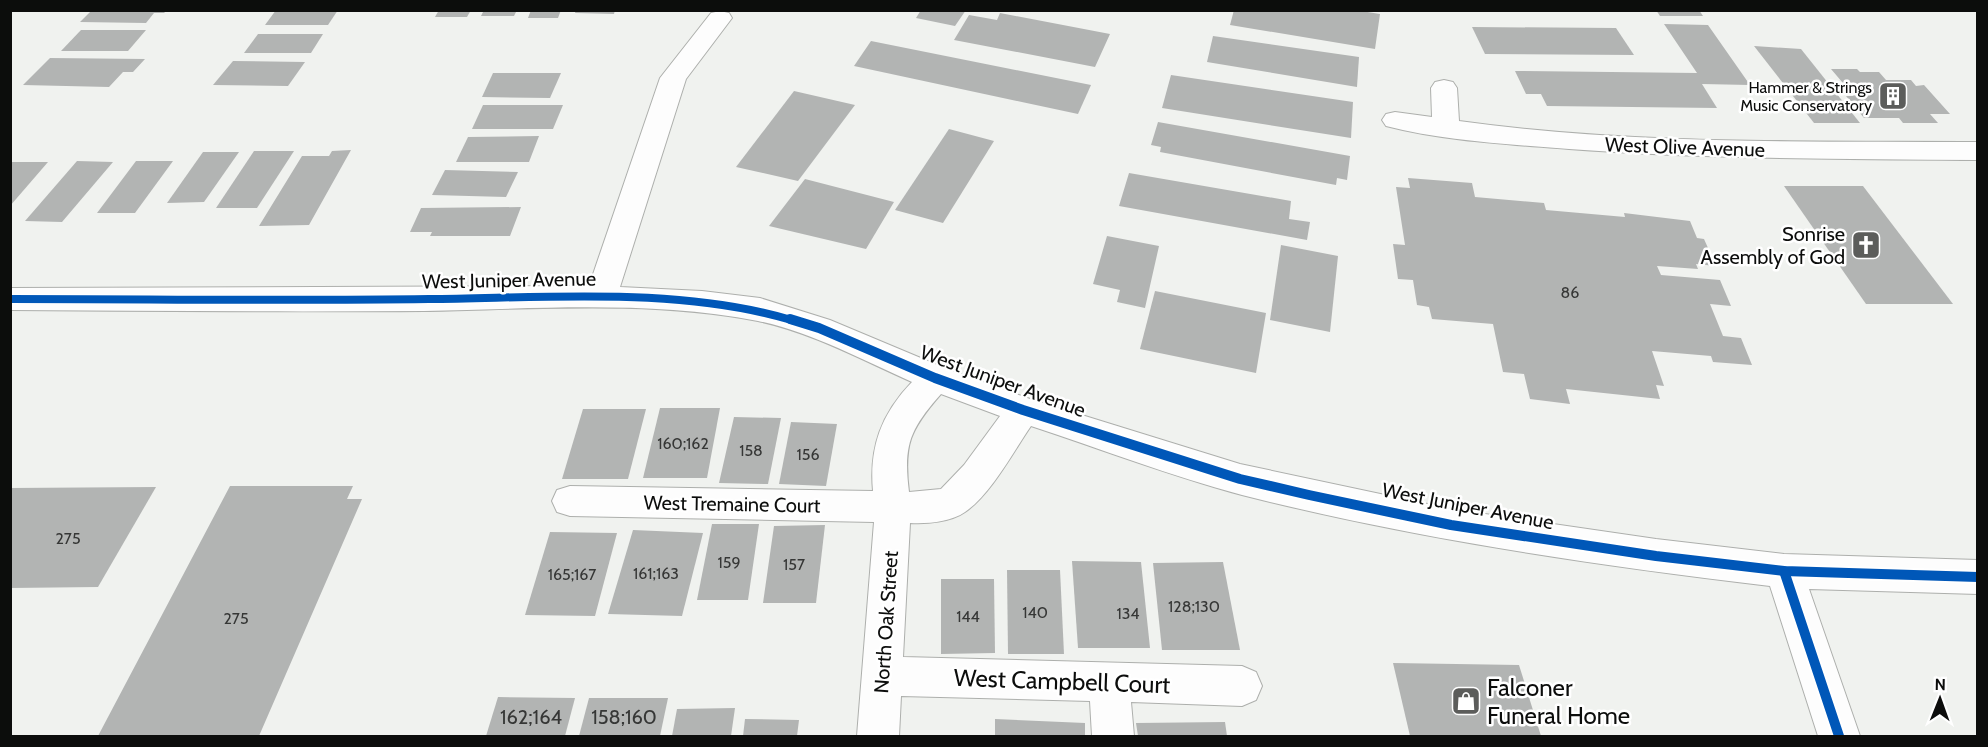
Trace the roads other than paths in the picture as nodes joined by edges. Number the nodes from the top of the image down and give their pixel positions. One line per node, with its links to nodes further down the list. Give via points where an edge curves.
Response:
1 (720, 18): 6 (street, via 673,78)
2 (1444, 88): 4 (street)
3 (1395, 120): 4 (street, West Olive Avenue)
4 (1446, 129): 5 (street, West Olive Avenue, via 1709,150)
5 (1977, 151)
6 (601, 297): 7 (street, West Juniper Avenue); 8 (street, West Juniper Avenue, via 702,302 760,310 819,328)
7 (10, 299)
8 (935, 378): 9 (street, West Juniper Avenue); 11 (street, North Oak Street, via 898,424 888,475)
9 (1023, 410): 11 (street, via 977,476 952,502 927,508); 12 (street, West Juniper Avenue, via 1240,479 1309,495 1451,525 1569,544)
10 (570, 501): 11 (street, West Tremaine Court)
11 (893, 508): 14 (street, North Oak Street)
12 (1784, 571): 13 (street, West Juniper Avenue); 19 (street)
13 (1977, 577)
14 (882, 676): 15 (street, West Campbell Court); 17 (street, North Oak Street)
15 (1109, 682): 16 (street, West Campbell Court); 18 (street)
16 (1242, 686)
17 (878, 736)
18 (1113, 736)
19 (1839, 736)

